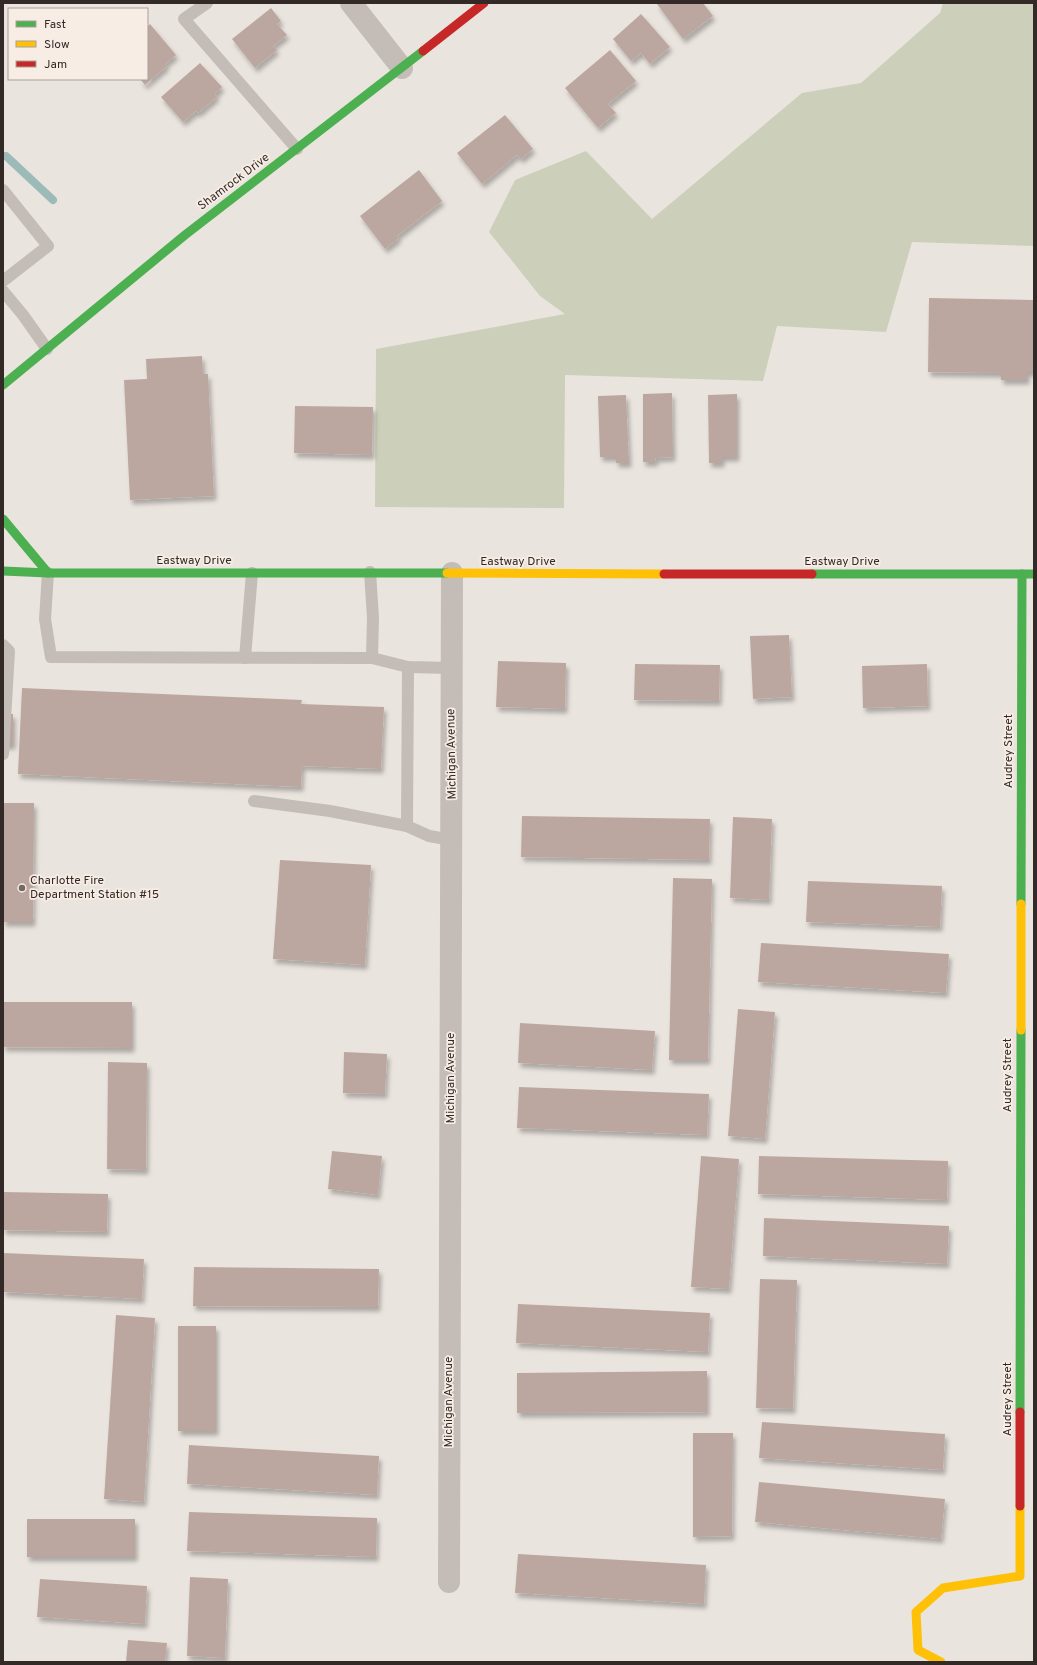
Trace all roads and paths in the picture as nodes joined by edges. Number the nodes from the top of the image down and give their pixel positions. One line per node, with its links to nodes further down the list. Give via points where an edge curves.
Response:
1 (207, 3): 5 (lane, via 184,19)
2 (351, 3): 4 (street)
3 (484, 3): 4 (street, Shamrock Drive)
4 (402, 68): 5 (street, Shamrock Drive)
5 (297, 149): 9 (street, Shamrock Drive, via 185,235)
6 (3, 190): 7 (lane, via 48,246)
7 (3, 281)
8 (3, 291): 9 (lane)
9 (47, 349): 10 (street, Shamrock Drive)
10 (3, 385)
11 (3, 519): 14 (street)
12 (3, 571): 14 (street, Eastway Drive)
13 (370, 572): 15 (street, Eastway Drive); 16 (street, Eastway Drive); 21 (lane)
14 (48, 573): 15 (street, Eastway Drive); 20 (lane, via 45,619 50,657)
15 (252, 573): 20 (lane)
16 (452, 574): 17 (street, Eastway Drive); 23 (street, Michigan Avenue)
17 (1022, 574): 18 (street, Eastway Drive); 29 (street, Audrey Street, via 1020,1576 943,1588 916,1612 918,1650)
18 (1034, 574)
19 (3, 645): 24 (lane, via 10,651)
20 (245, 658): 21 (lane)
21 (372, 658): 22 (lane)
22 (408, 667): 23 (lane); 26 (lane)
23 (452, 668): 27 (street, Michigan Avenue)
24 (3, 754)
25 (254, 801): 26 (lane, via 330,811)
26 (407, 826): 27 (lane, via 429,836)
27 (452, 840): 28 (street, Michigan Avenue)
28 (449, 1582)
29 (941, 1662)

